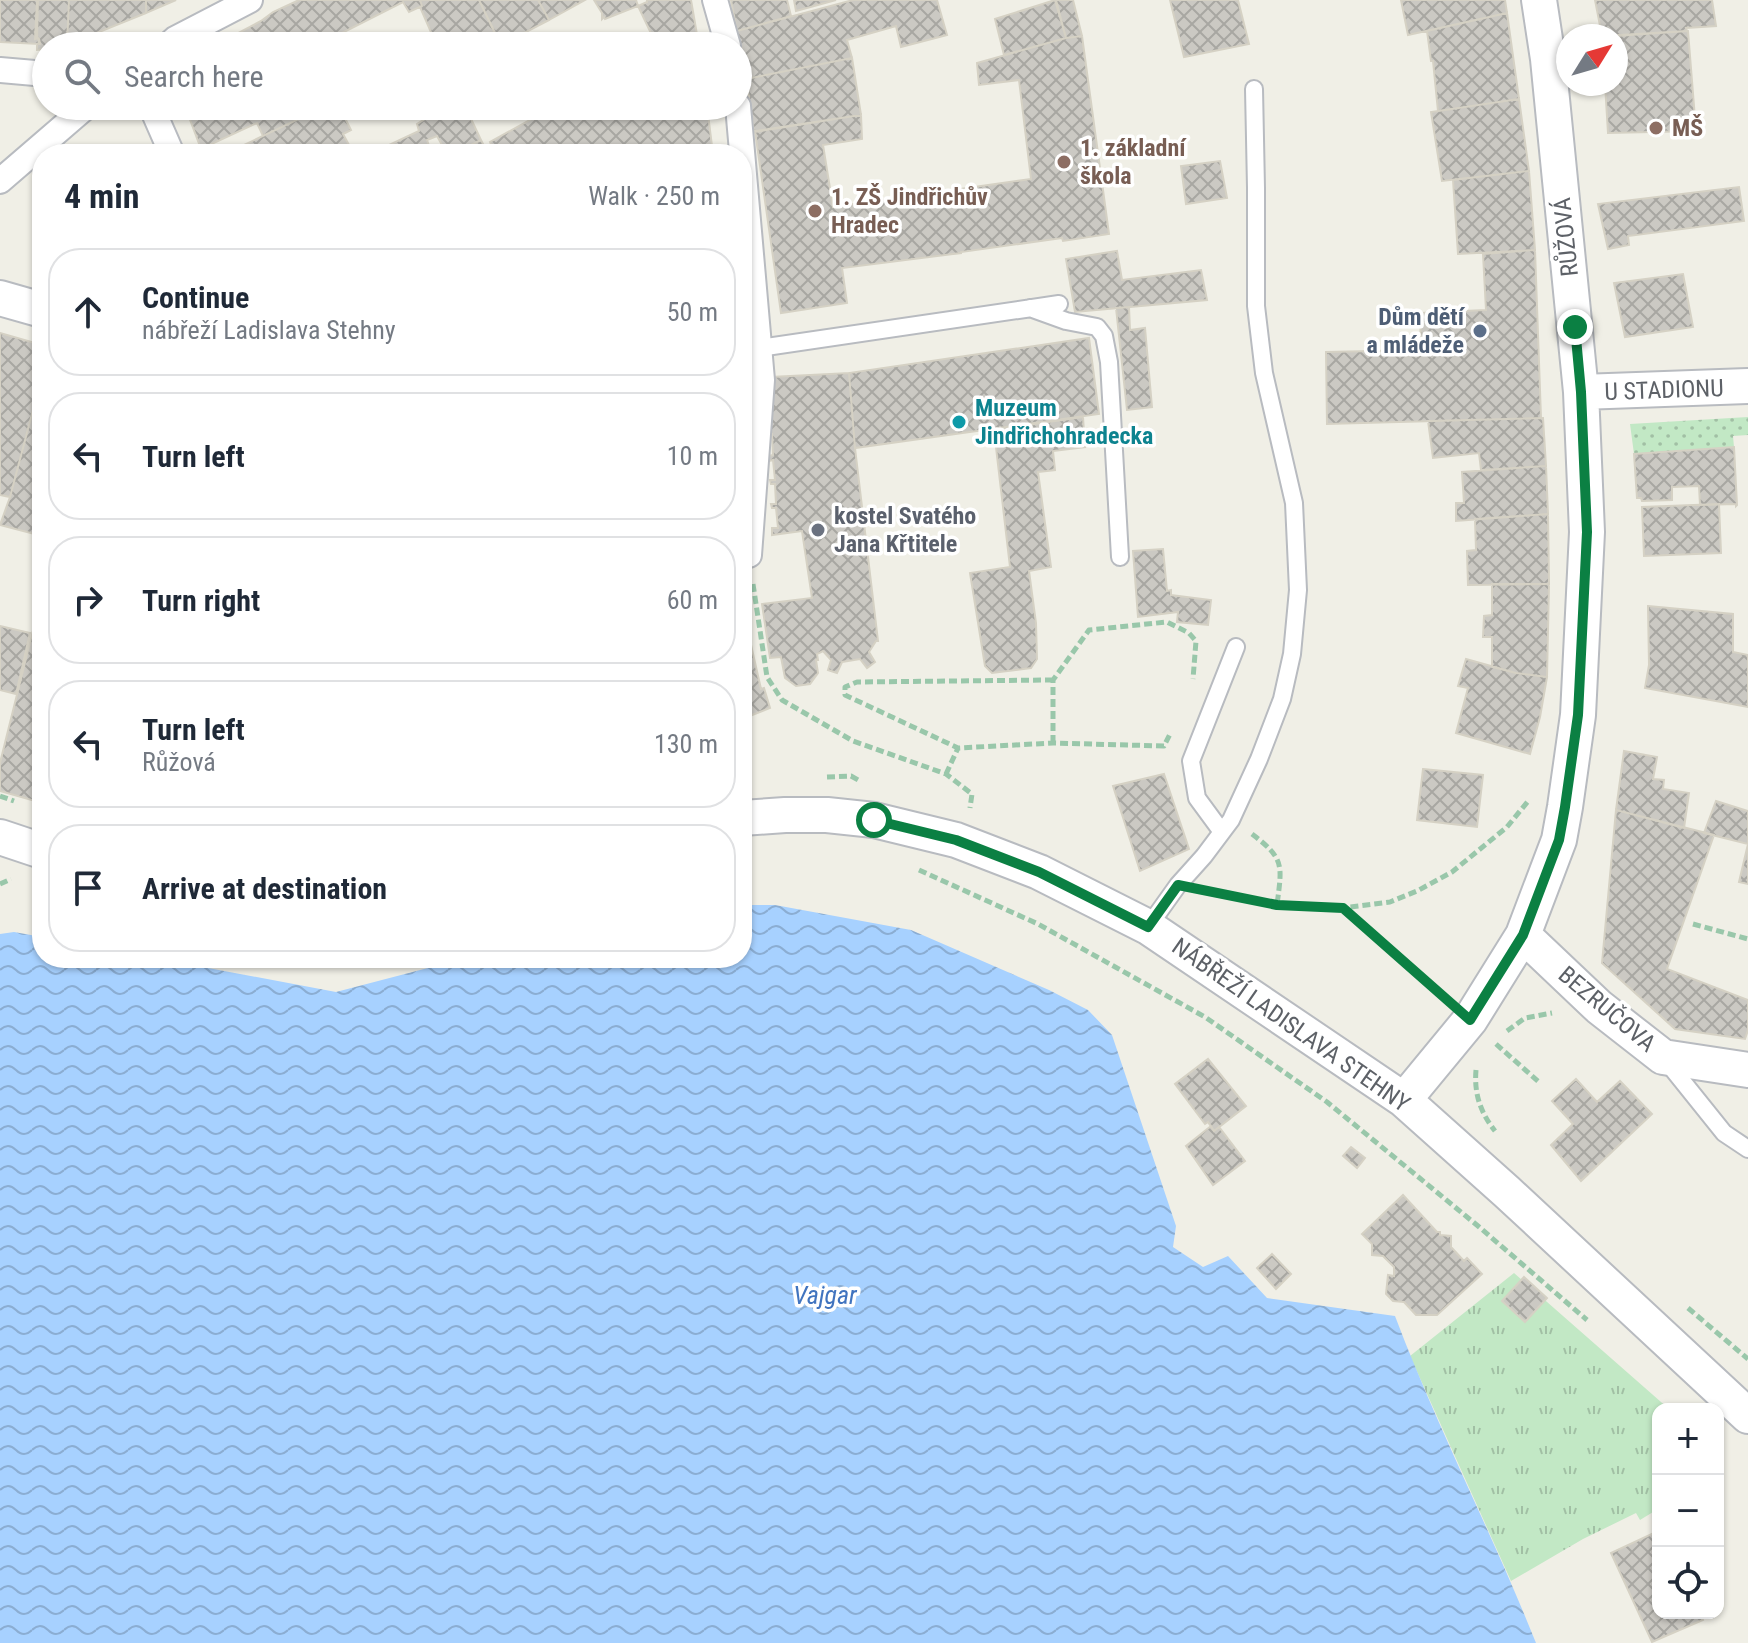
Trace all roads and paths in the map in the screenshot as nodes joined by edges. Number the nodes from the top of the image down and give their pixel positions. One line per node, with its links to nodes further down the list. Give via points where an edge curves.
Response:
1 (250, 0): 4 (street)
2 (715, 0): 5 (street)
3 (1539, 0): 24 (street, RŮŽOVÁ)
4 (188, 32)
5 (724, 32)
6 (0, 70): 7 (street)
7 (32, 73)
8 (1254, 89): 38 (lane, via 1256,306 1264,373 1294,503 1298,590 1282,699)
9 (71, 120): 12 (street)
10 (157, 120): 13 (street)
11 (739, 120): 14 (street)
12 (43, 144)
13 (168, 144)
14 (741, 144)
15 (32, 153): 16 (street)
16 (0, 181)
17 (752, 267): 22 (street)
18 (0, 298): 20 (street)
19 (1059, 304): 21 (lane)
20 (32, 307)
21 (1030, 308): 22 (lane); 26 (lane, via 1097,327 1104,336)
22 (759, 348): 25 (street, via 762,380)
23 (1748, 386): 24 (street, U STADIONU)
24 (1581, 392): 49 (street, RŮŽOVÁ, via 1587,532 1578,715 1559,840)
25 (752, 489)
26 (1120, 557)
27 (752, 589): 34 (path, via 767,677 782,700 853,741)
28 (1236, 647): 38 (lane, via 1191,761 1197,798)
29 (1053, 680): 30 (path, via 1089,630 1167,622 1196,641); 32 (path); 33 (path, via 857,682 845,687 845,695)
30 (1192, 692)
31 (1178, 719): 32 (path, via 1164,746)
32 (1053, 743): 33 (path)
33 (958, 748): 34 (path)
34 (946, 774): 36 (path, via 972,794)
35 (1532, 790): 46 (path, via 1507,827 1452,872 1390,902)
36 (970, 806)
37 (752, 817): 48 (street, NÁBŘEŽÍ LADISLAVA STEHNY, via 874,820 956,840 1039,872)
38 (1227, 826): 44 (lane); 45 (path, via 1272,849 1279,860)
39 (0, 837): 40 (street)
40 (32, 848)
41 (907, 865): 62 (path, via 1038,924 1205,1017 1327,1102)
42 (11, 879): 43 (path)
43 (0, 884)
44 (1178, 885): 45 (path); 48 (lane)
45 (1277, 905): 46 (path)
46 (1343, 908): 52 (path)
47 (1693, 924): 50 (path)
48 (1148, 927): 59 (street, NÁBŘEŽÍ LADISLAVA STEHNY)
49 (1523, 935): 52 (street, RŮŽOVÁ); 55 (street, BEZRUČOVA, via 1599,1007)
50 (1748, 939)
51 (1562, 1013): 53 (path, via 1525,1018)
52 (1470, 1020): 59 (street, RŮŽOVÁ)
53 (1494, 1043): 54 (path); 58 (path)
54 (1488, 1050)
55 (1663, 1057): 57 (street, BEZRUČOVA); 61 (lane, via 1724,1133)
56 (1476, 1070): 60 (path, via 1480,1106)
57 (1748, 1070)
58 (1540, 1083)
59 (1404, 1100): 63 (street, NÁBŘEŽÍ LADISLAVA STEHNY)
60 (1502, 1138)
61 (1748, 1149)
62 (1478, 1226)
63 (1748, 1416)

